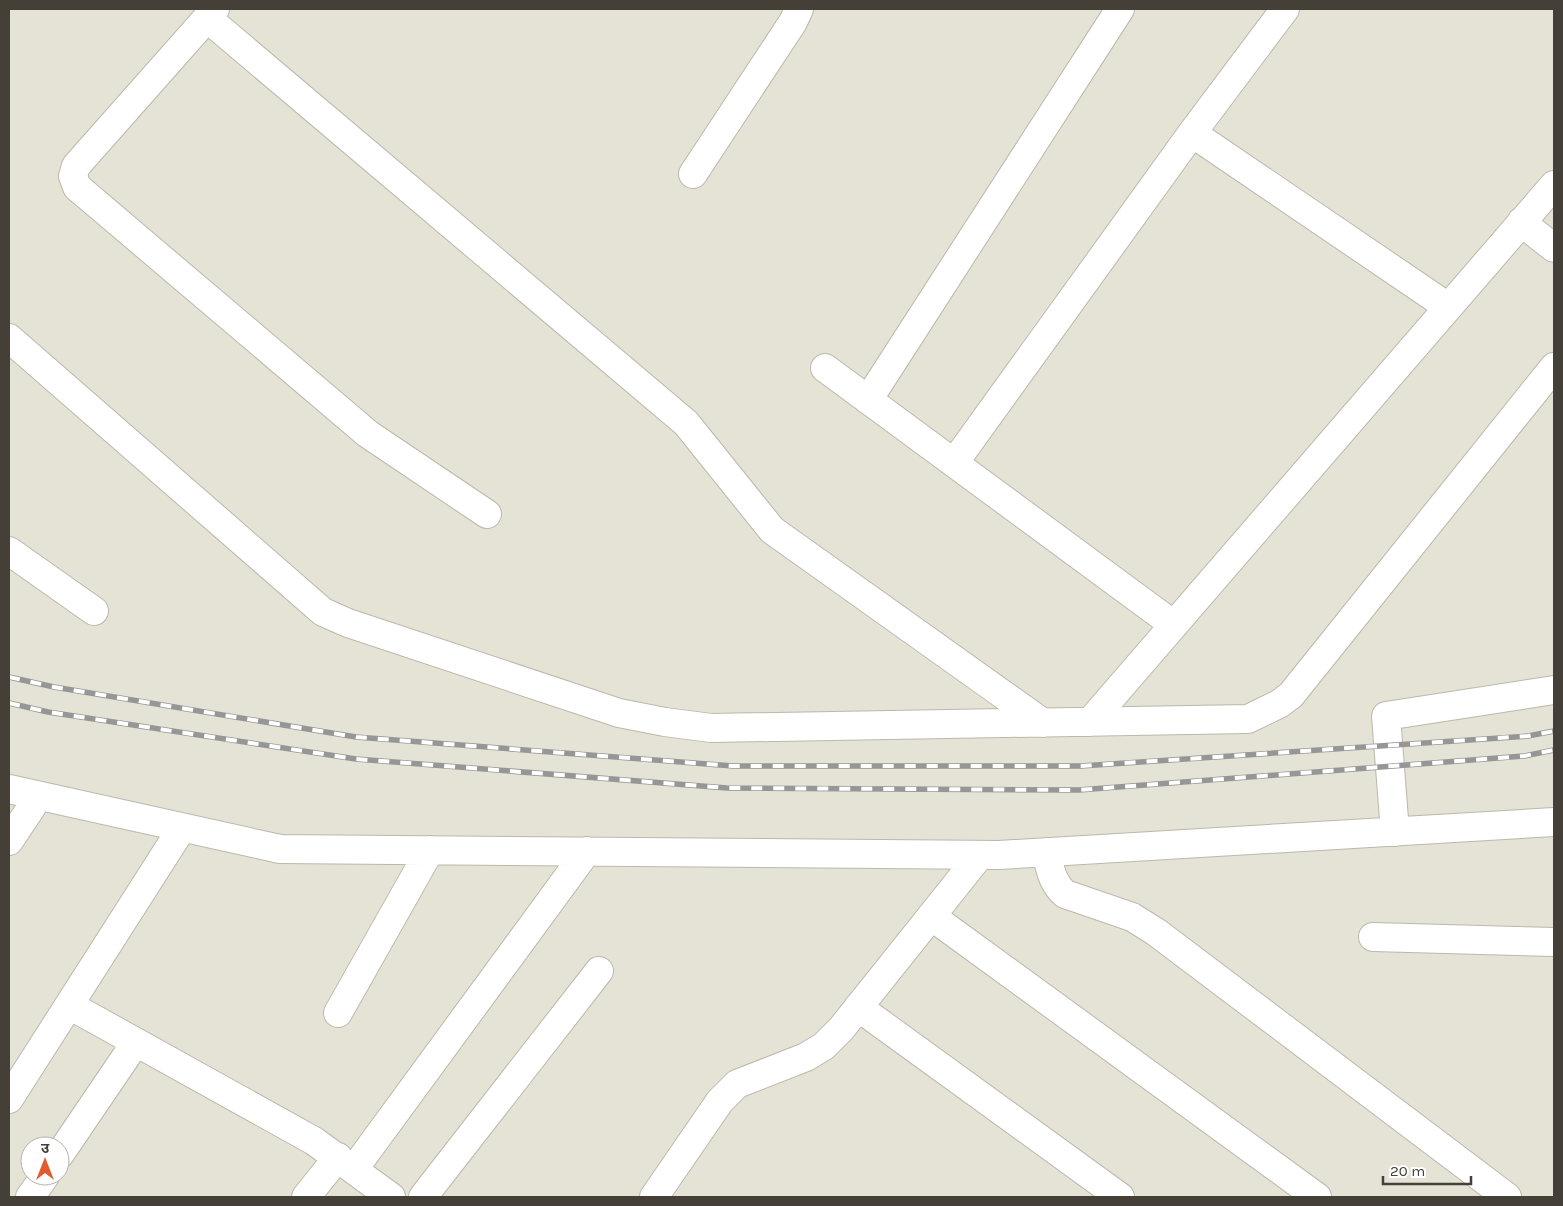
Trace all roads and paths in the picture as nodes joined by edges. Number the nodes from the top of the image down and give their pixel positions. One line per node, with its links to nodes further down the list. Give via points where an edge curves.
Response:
1 (799, 9): 6 (street)
2 (1120, 9): 14 (street)
3 (1283, 10): 5 (street)
4 (211, 13): 16 (street, via 76,166 73,176 77,187 368,434); 22 (street, via 686,423 772,530)
5 (1192, 133): 10 (street); 15 (street)
6 (693, 174)
7 (1554, 185): 8 (street)
8 (1521, 222): 9 (street); 10 (street)
9 (1554, 248)
10 (1448, 307): 19 (street)
11 (9, 338): 22 (street, via 323,612 348,623 619,713 665,722 711,728)
12 (1554, 367): 21 (street, via 1292,695 1248,719)
13 (825, 368): 14 (street)
14 (868, 400): 15 (street)
15 (954, 463): 19 (street)
16 (487, 514)
17 (9, 551): 18 (street)
18 (94, 611)
19 (1174, 625): 21 (street)
20 (1554, 690): 27 (street, via 1386,716)
21 (1090, 722): 22 (street)
22 (1043, 723)
23 (9, 789): 24 (street)
24 (39, 796): 26 (street); 28 (street)
25 (1554, 822): 27 (street)
26 (182, 828): 29 (street, via 280,849); 37 (street)
27 (1395, 832): 31 (street)
28 (9, 841)
29 (430, 850): 30 (street); 39 (street)
30 (587, 851): 32 (street); 43 (street)
31 (1046, 852): 32 (street); 52 (street, via 1056,887 1065,894 1132,917 1156,932)
32 (980, 855): 33 (street)
33 (932, 916): 38 (street); 51 (street)
34 (1373, 937): 35 (street)
35 (1554, 942)
36 (600, 971): 48 (street)
37 (69, 1005): 40 (street); 41 (street)
38 (858, 1007): 49 (street, via 841,1029 812,1054 737,1084 720,1101); 50 (street)
39 (338, 1012)
40 (136, 1042): 42 (street); 43 (street, via 314,1141)
41 (9, 1099)
42 (70, 1139)
43 (346, 1164): 46 (street); 47 (street)
44 (38, 1186): 45 (street)
45 (30, 1197)
46 (306, 1197)
47 (391, 1197)
48 (423, 1197)
49 (654, 1197)
50 (1120, 1197)
51 (1317, 1197)
52 (1507, 1197)

